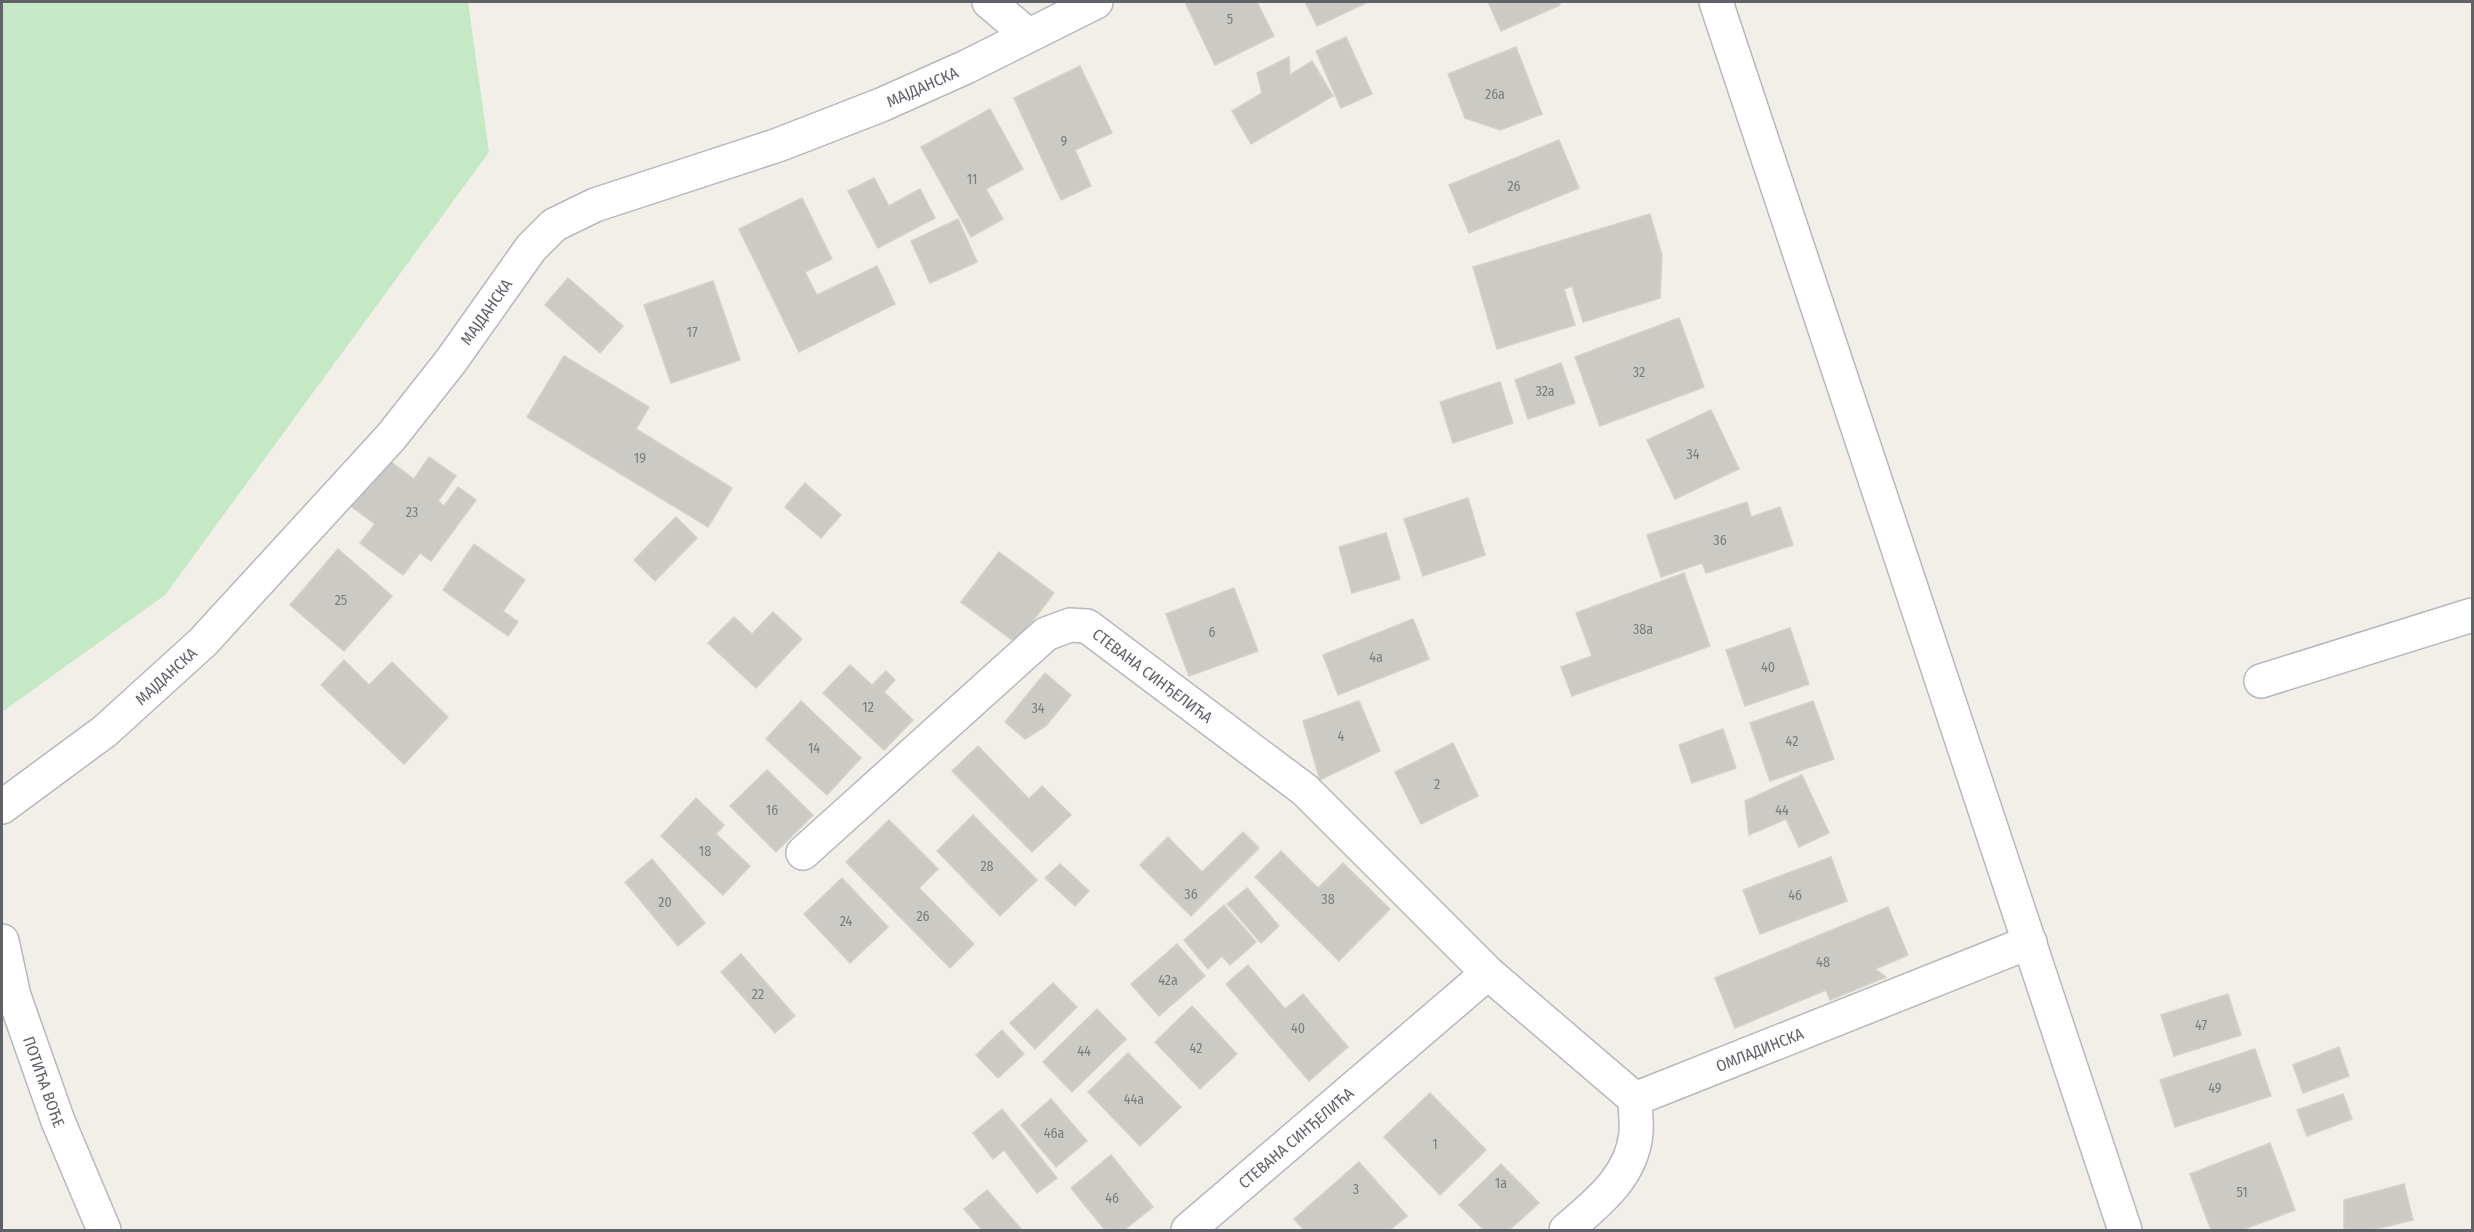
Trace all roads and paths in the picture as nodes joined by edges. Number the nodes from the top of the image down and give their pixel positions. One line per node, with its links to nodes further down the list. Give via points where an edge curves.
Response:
1 (988, 2): 4 (street)
2 (1096, 2): 4 (street, МАЈДАНСКА)
3 (1716, 2): 10 (street)
4 (1028, 35): 7 (street, МАЈДАНСКА, via 881,105 778,145 595,205 554,225 531,248 451,362 391,437 203,642 105,731)
5 (2472, 615): 6 (street)
6 (2261, 681)
7 (2, 807)
8 (803, 853): 11 (street, СТЕВАНА СИНЂЕЛИЋА, via 1046,634 1070,625 1086,626 1305,790)
9 (2, 941): 13 (street, ПОТИЋА ВОЋЕ, via 14,996)
10 (2030, 942): 12 (street, ОМЛАДИНСКА); 16 (street)
11 (1488, 974): 12 (street, СТЕВАНА СИНЂЕЛИЋА); 14 (street, СТЕВАНА СИНЂЕЛИЋА)
12 (1635, 1099): 15 (street, via 1636,1132 1624,1172 1612,1189)
13 (96, 1227)
14 (1188, 1230)
15 (1566, 1230)
16 (2125, 1230)

